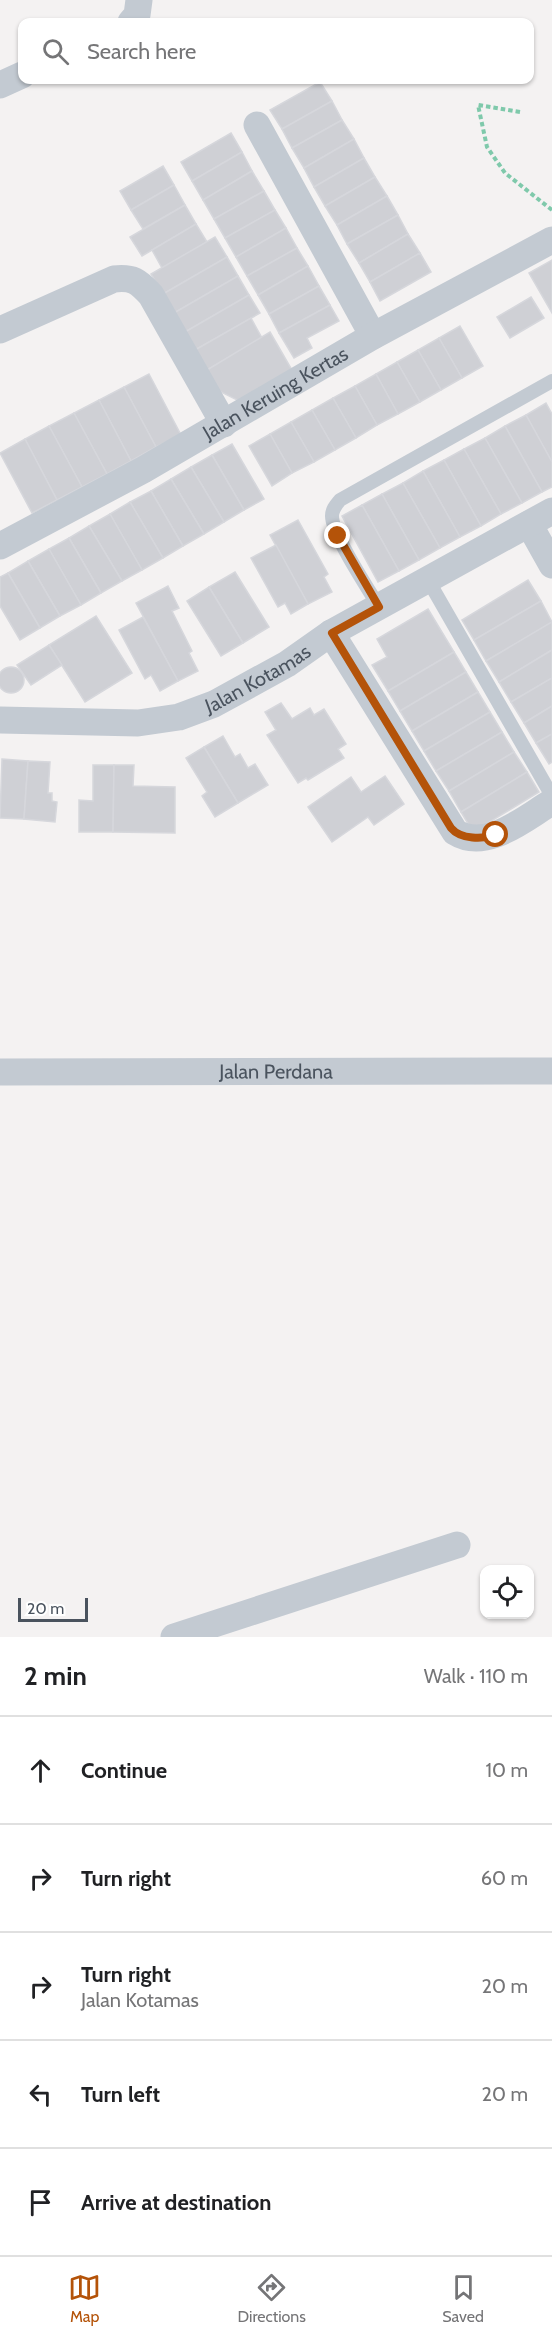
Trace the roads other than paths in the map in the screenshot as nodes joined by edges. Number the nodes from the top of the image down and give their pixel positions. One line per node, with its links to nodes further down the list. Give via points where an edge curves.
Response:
1 (139, 0): 2 (street)
2 (134, 18)
3 (18, 77): 4 (street)
4 (0, 85)
5 (257, 125): 8 (street)
6 (552, 240): 8 (street, Jalan Keruing Kertas)
7 (0, 330): 10 (street, via 114,279 129,278 142,284 151,295)
8 (373, 336): 10 (street, Jalan Keruing Kertas)
9 (552, 381): 15 (lane, via 340,500 333,508 338,536)
10 (224, 424): 12 (street, Jalan Keruing Kertas)
11 (540, 517): 13 (street); 14 (street, Jalan Kotamas)
12 (0, 546)
13 (552, 565)
14 (428, 580): 15 (street, Jalan Kotamas); 18 (lane)
15 (379, 607): 16 (street, Jalan Kotamas)
16 (332, 633): 17 (street, Jalan Kotamas, via 287,664 214,704 179,717 138,723); 19 (street, via 454,832 466,837 492,837)
17 (0, 720)
18 (552, 796)
19 (552, 801)
20 (552, 1071): 21 (street, Jalan Perdana)
21 (0, 1072)
22 (457, 1545): 23 (street)
23 (174, 1637)

